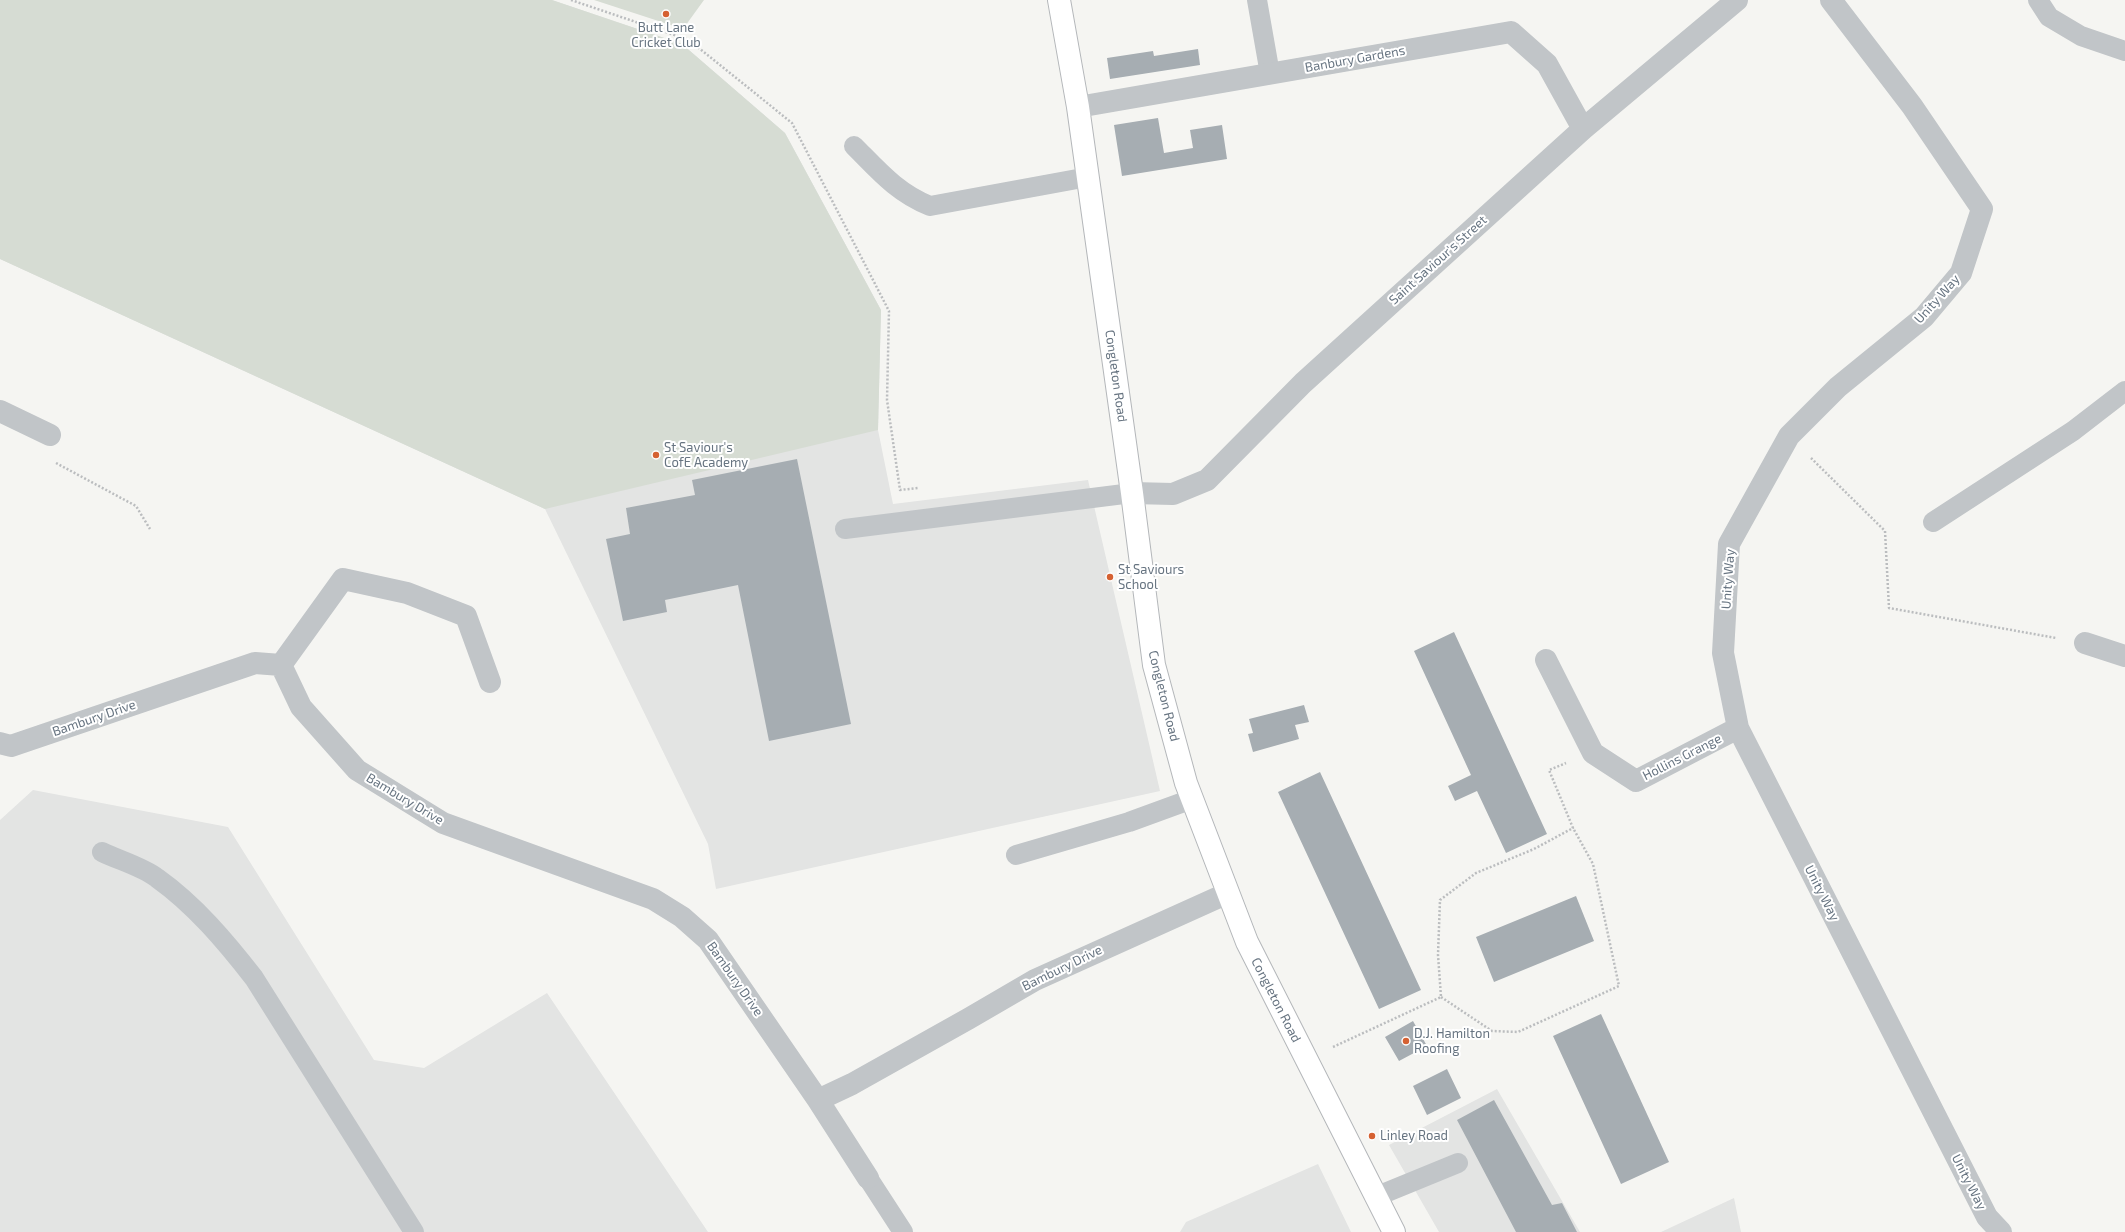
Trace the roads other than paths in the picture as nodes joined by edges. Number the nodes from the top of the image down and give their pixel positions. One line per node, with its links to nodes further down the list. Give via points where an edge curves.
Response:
1 (1059, 0): 8 (highway, Congleton Road)
2 (1257, 0): 7 (lane)
3 (1737, 0): 9 (street, Saint Saviour's Street)
4 (1831, 0): 23 (street, Unity Way, via 1912,106 1982,209 1961,273 1924,317 1838,387 1789,436 1730,544 1723,653)
5 (2038, 0): 6 (lane, via 2049,17 2081,36)
6 (2125, 51)
7 (1270, 74): 8 (street, Banbury Gardens); 9 (street, Banbury Gardens, via 1511,32 1547,64)
8 (1078, 107): 11 (highway, Congleton Road)
9 (1583, 129): 15 (street, Saint Saviour's Street, via 1302,383 1207,480 1173,494)
10 (854, 146): 11 (lane, via 906,194 930,206)
11 (1088, 177): 15 (highway, Congleton Road)
12 (2125, 391): 16 (lane, via 2073,431)
13 (0, 411): 14 (street)
14 (50, 436)
15 (1132, 493): 17 (lane); 25 (highway, Congleton Road, via 1154,665)
16 (1933, 522)
17 (845, 529)
18 (2085, 643): 19 (street)
19 (2125, 656)
20 (1546, 660): 23 (street, Hollins Grange, via 1593,753 1636,781)
21 (281, 665): 22 (street, via 343,579 408,593 466,616); 24 (street, Bambury Drive, via 255,663 11,746); 29 (street, Bambury Drive, via 301,708 357,770 443,823 653,899 682,917 708,940)
22 (490, 682)
23 (1738, 728): 36 (street, Unity Way, via 1986,1217)
24 (0, 743)
25 (1192, 799): 27 (lane, via 1129,822); 28 (highway, Congleton Road)
26 (102, 852): 33 (lane, via 156,877 196,911 227,944 254,978)
27 (1016, 855)
28 (1228, 893): 29 (street, Bambury Drive, via 1035,980 886,1065); 32 (highway, Congleton Road, via 1247,942)
29 (818, 1100): 31 (street, Bambury Drive)
30 (1458, 1163): 32 (lane)
31 (868, 1178): 34 (lane)
32 (1374, 1197): 35 (highway, Congleton Road)
33 (414, 1232)
34 (903, 1232)
35 (1394, 1232)
36 (2001, 1232)

